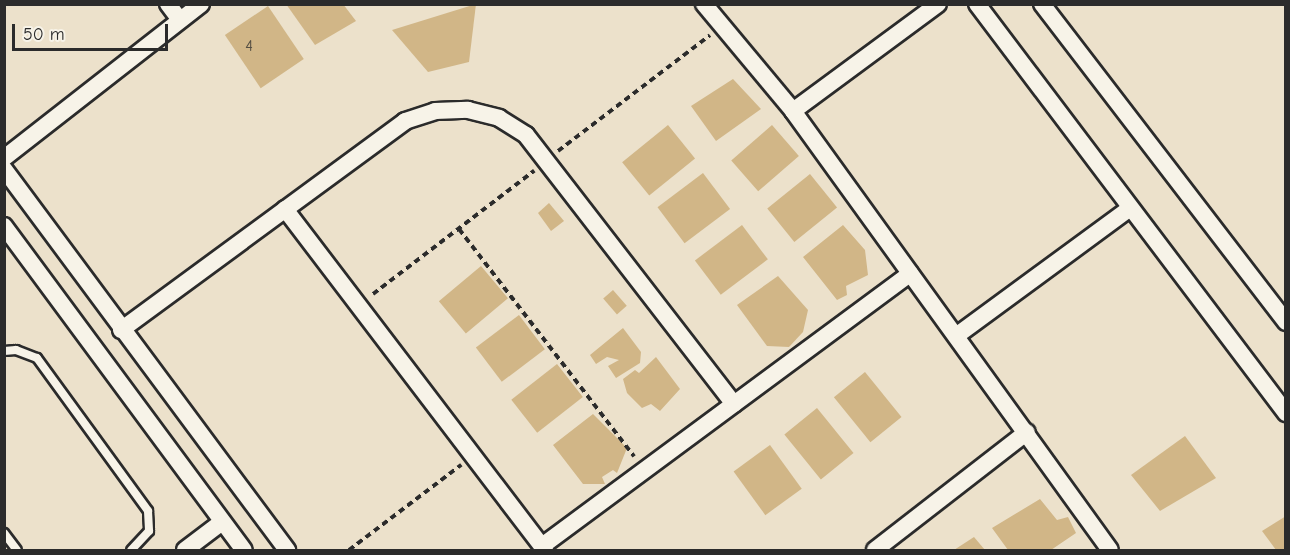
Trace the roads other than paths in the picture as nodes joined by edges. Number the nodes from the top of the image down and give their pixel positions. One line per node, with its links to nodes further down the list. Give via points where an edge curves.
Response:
1 (168, 4): 7 (street)
2 (201, 4): 7 (street)
3 (704, 4): 8 (street)
4 (938, 4): 8 (street)
5 (977, 4): 11 (street)
6 (1042, 4): 15 (street)
7 (180, 20): 9 (street)
8 (793, 111): 14 (street)
9 (4, 158)
10 (4, 169): 16 (street)
11 (1131, 208): 17 (street); 20 (street)
12 (285, 209): 16 (street); 19 (street, via 405,121 446,110 468,110 499,118 526,135 548,159); 24 (street)
13 (4, 226): 22 (street)
14 (910, 274): 17 (street); 19 (street)
15 (1286, 322)
16 (121, 330): 29 (street)
17 (956, 336): 21 (street)
18 (4, 351): 26 (lane, via 16,350 37,358 148,511 148,531)
19 (734, 404): 24 (street, via 644,467)
20 (1286, 413)
21 (1027, 432): 30 (street); 31 (street)
22 (222, 522): 27 (street); 28 (street)
23 (4, 533): 25 (lane)
24 (543, 548)
25 (17, 550)
26 (131, 550)
27 (185, 550)
28 (244, 550)
29 (287, 550)
30 (875, 550)
31 (1110, 550)

